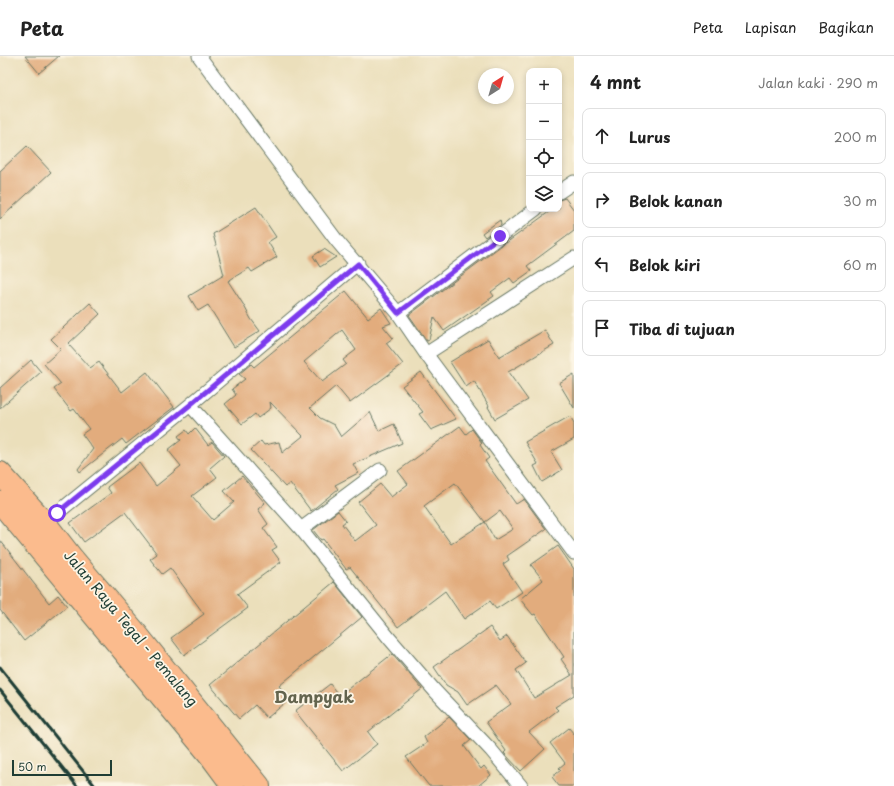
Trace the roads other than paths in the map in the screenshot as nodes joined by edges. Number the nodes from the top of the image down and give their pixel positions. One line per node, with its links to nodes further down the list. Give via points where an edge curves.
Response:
1 (199, 56): 6 (street, via 337,241)
2 (574, 182): 3 (street)
3 (562, 190)
4 (532, 212): 7 (street)
5 (574, 258): 8 (street)
6 (358, 264): 7 (street); 9 (street)
7 (398, 313): 8 (street)
8 (426, 354): 15 (street)
9 (190, 405): 13 (street); 14 (street)
10 (380, 470): 13 (street)
11 (0, 473): 14 (highway, Jalan Raya Tegal - Pemalang)
12 (0, 502): 14 (highway, Jalan Raya Tegal - Pemalang)
13 (301, 529): 18 (street, via 389,638)
14 (37, 530): 16 (highway, Jalan Raya Tegal - Pemalang); 17 (highway, Jalan Raya Tegal - Pemalang, via 229,747)
15 (574, 553)
16 (233, 786)
17 (259, 786)
18 (521, 786)

